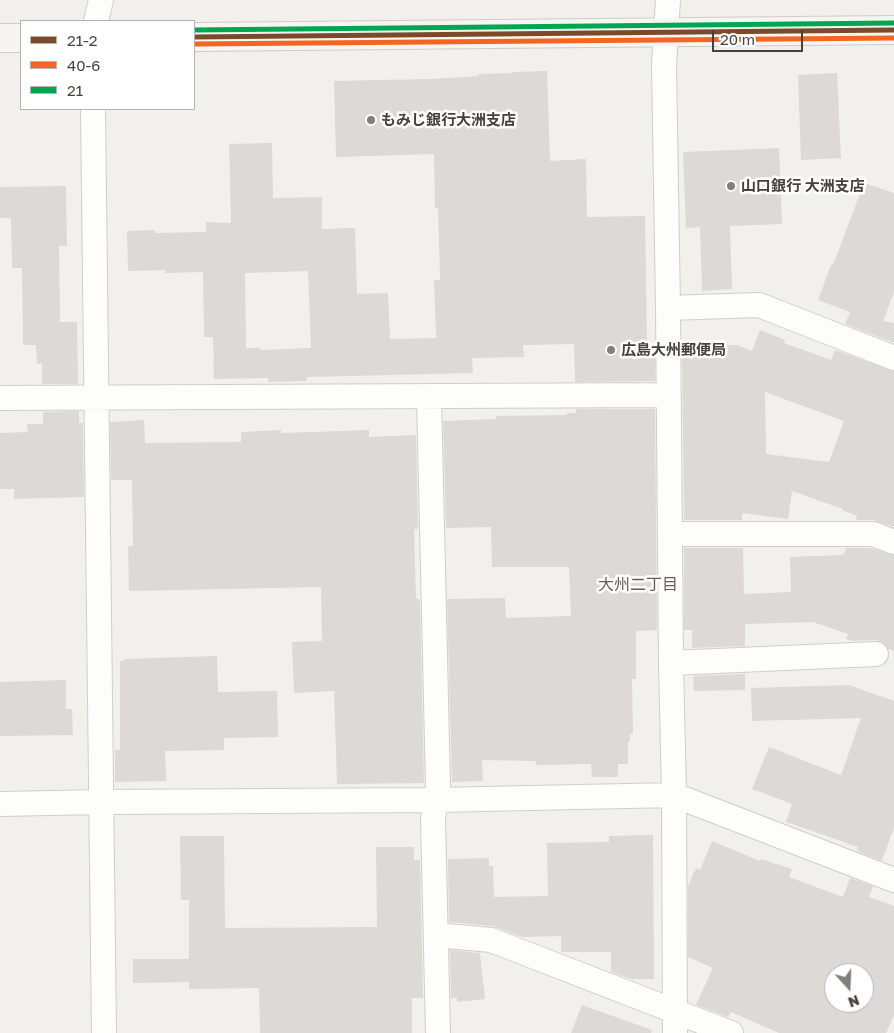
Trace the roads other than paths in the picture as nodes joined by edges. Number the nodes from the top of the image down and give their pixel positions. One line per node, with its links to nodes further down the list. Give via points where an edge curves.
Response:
1 (101, 0): 3 (street)
2 (668, 0): 5 (street)
3 (96, 20)
4 (894, 30): 5 (main road)
5 (666, 32): 6 (main road); 10 (street)
6 (195, 37)
7 (0, 38): 8 (main road)
8 (20, 38)
9 (93, 110): 13 (street)
10 (668, 308): 11 (street, via 759,305); 12 (street)
11 (894, 358)
12 (668, 395): 14 (street); 16 (street)
13 (96, 396): 14 (street); 15 (street); 22 (street)
14 (429, 397): 21 (street)
15 (0, 398)
16 (671, 534): 17 (street, via 872,534); 19 (street)
17 (894, 542)
18 (876, 654): 19 (street)
19 (671, 663): 20 (street)
20 (674, 795): 21 (street); 24 (street); 26 (street)
21 (436, 800): 22 (street); 25 (street, via 433,819)
22 (102, 802): 23 (street); 27 (street)
23 (0, 804)
24 (894, 880)
25 (436, 935): 26 (street, via 491,940); 28 (street)
26 (675, 1022): 29 (street)
27 (104, 1033)
28 (438, 1033)
29 (731, 1033)

